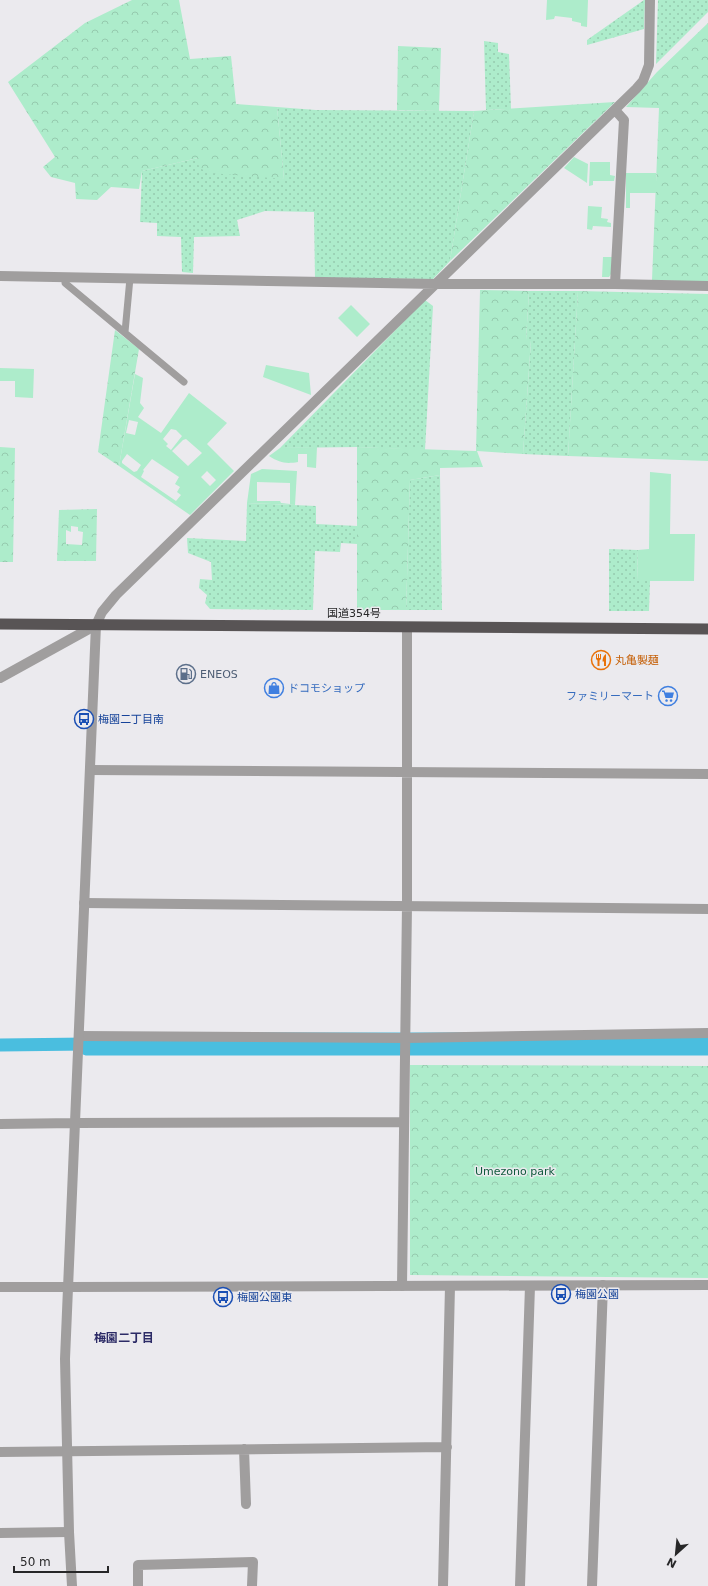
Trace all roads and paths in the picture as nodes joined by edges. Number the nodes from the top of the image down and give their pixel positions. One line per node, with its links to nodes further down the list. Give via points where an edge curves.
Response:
1 (650, 0): 2 (street, via 649,65 643,80)
2 (615, 110): 6 (street); 7 (street, via 624,120)
3 (0, 276): 4 (street)
4 (65, 277): 5 (street); 9 (lane, via 66,283)
5 (130, 278): 6 (street); 9 (lane)
6 (436, 284): 7 (street); 12 (street, via 116,595 102,612)
7 (615, 284): 8 (street)
8 (708, 286)
9 (125, 332): 10 (lane)
10 (184, 382)
11 (0, 624): 12 (highway, 国道354号)
12 (96, 625): 13 (highway, 国道354号); 15 (street); 16 (street)
13 (407, 627): 14 (highway, 国道354号); 17 (street)
14 (708, 629)
15 (0, 678)
16 (90, 770): 17 (street); 19 (street)
17 (406, 772): 18 (street); 20 (street)
18 (708, 774)
19 (84, 903): 20 (street); 24 (street)
20 (407, 905): 21 (street); 23 (street)
21 (708, 909)
22 (708, 1033): 23 (street)
23 (405, 1038): 24 (street); 25 (street)
24 (78, 1041): 26 (street)
25 (404, 1122): 26 (street); 30 (street)
26 (75, 1123): 27 (street); 34 (street)
27 (0, 1124)
28 (603, 1285): 29 (street); 32 (street); 47 (street)
29 (708, 1285)
30 (402, 1286): 31 (street); 34 (street)
31 (450, 1286): 32 (street); 35 (street)
32 (530, 1286): 46 (street)
33 (0, 1287): 34 (street)
34 (68, 1287): 37 (street, via 65,1359)
35 (447, 1447): 36 (street); 45 (street)
36 (244, 1449): 37 (street); 39 (street)
37 (67, 1451): 38 (street); 41 (street)
38 (0, 1452)
39 (246, 1504)
40 (0, 1532): 41 (street)
41 (69, 1532): 42 (street)
42 (72, 1586)
43 (138, 1586): 44 (street, via 138,1565 253,1562)
44 (252, 1586)
45 (443, 1586)
46 (520, 1586)
47 (592, 1586)

